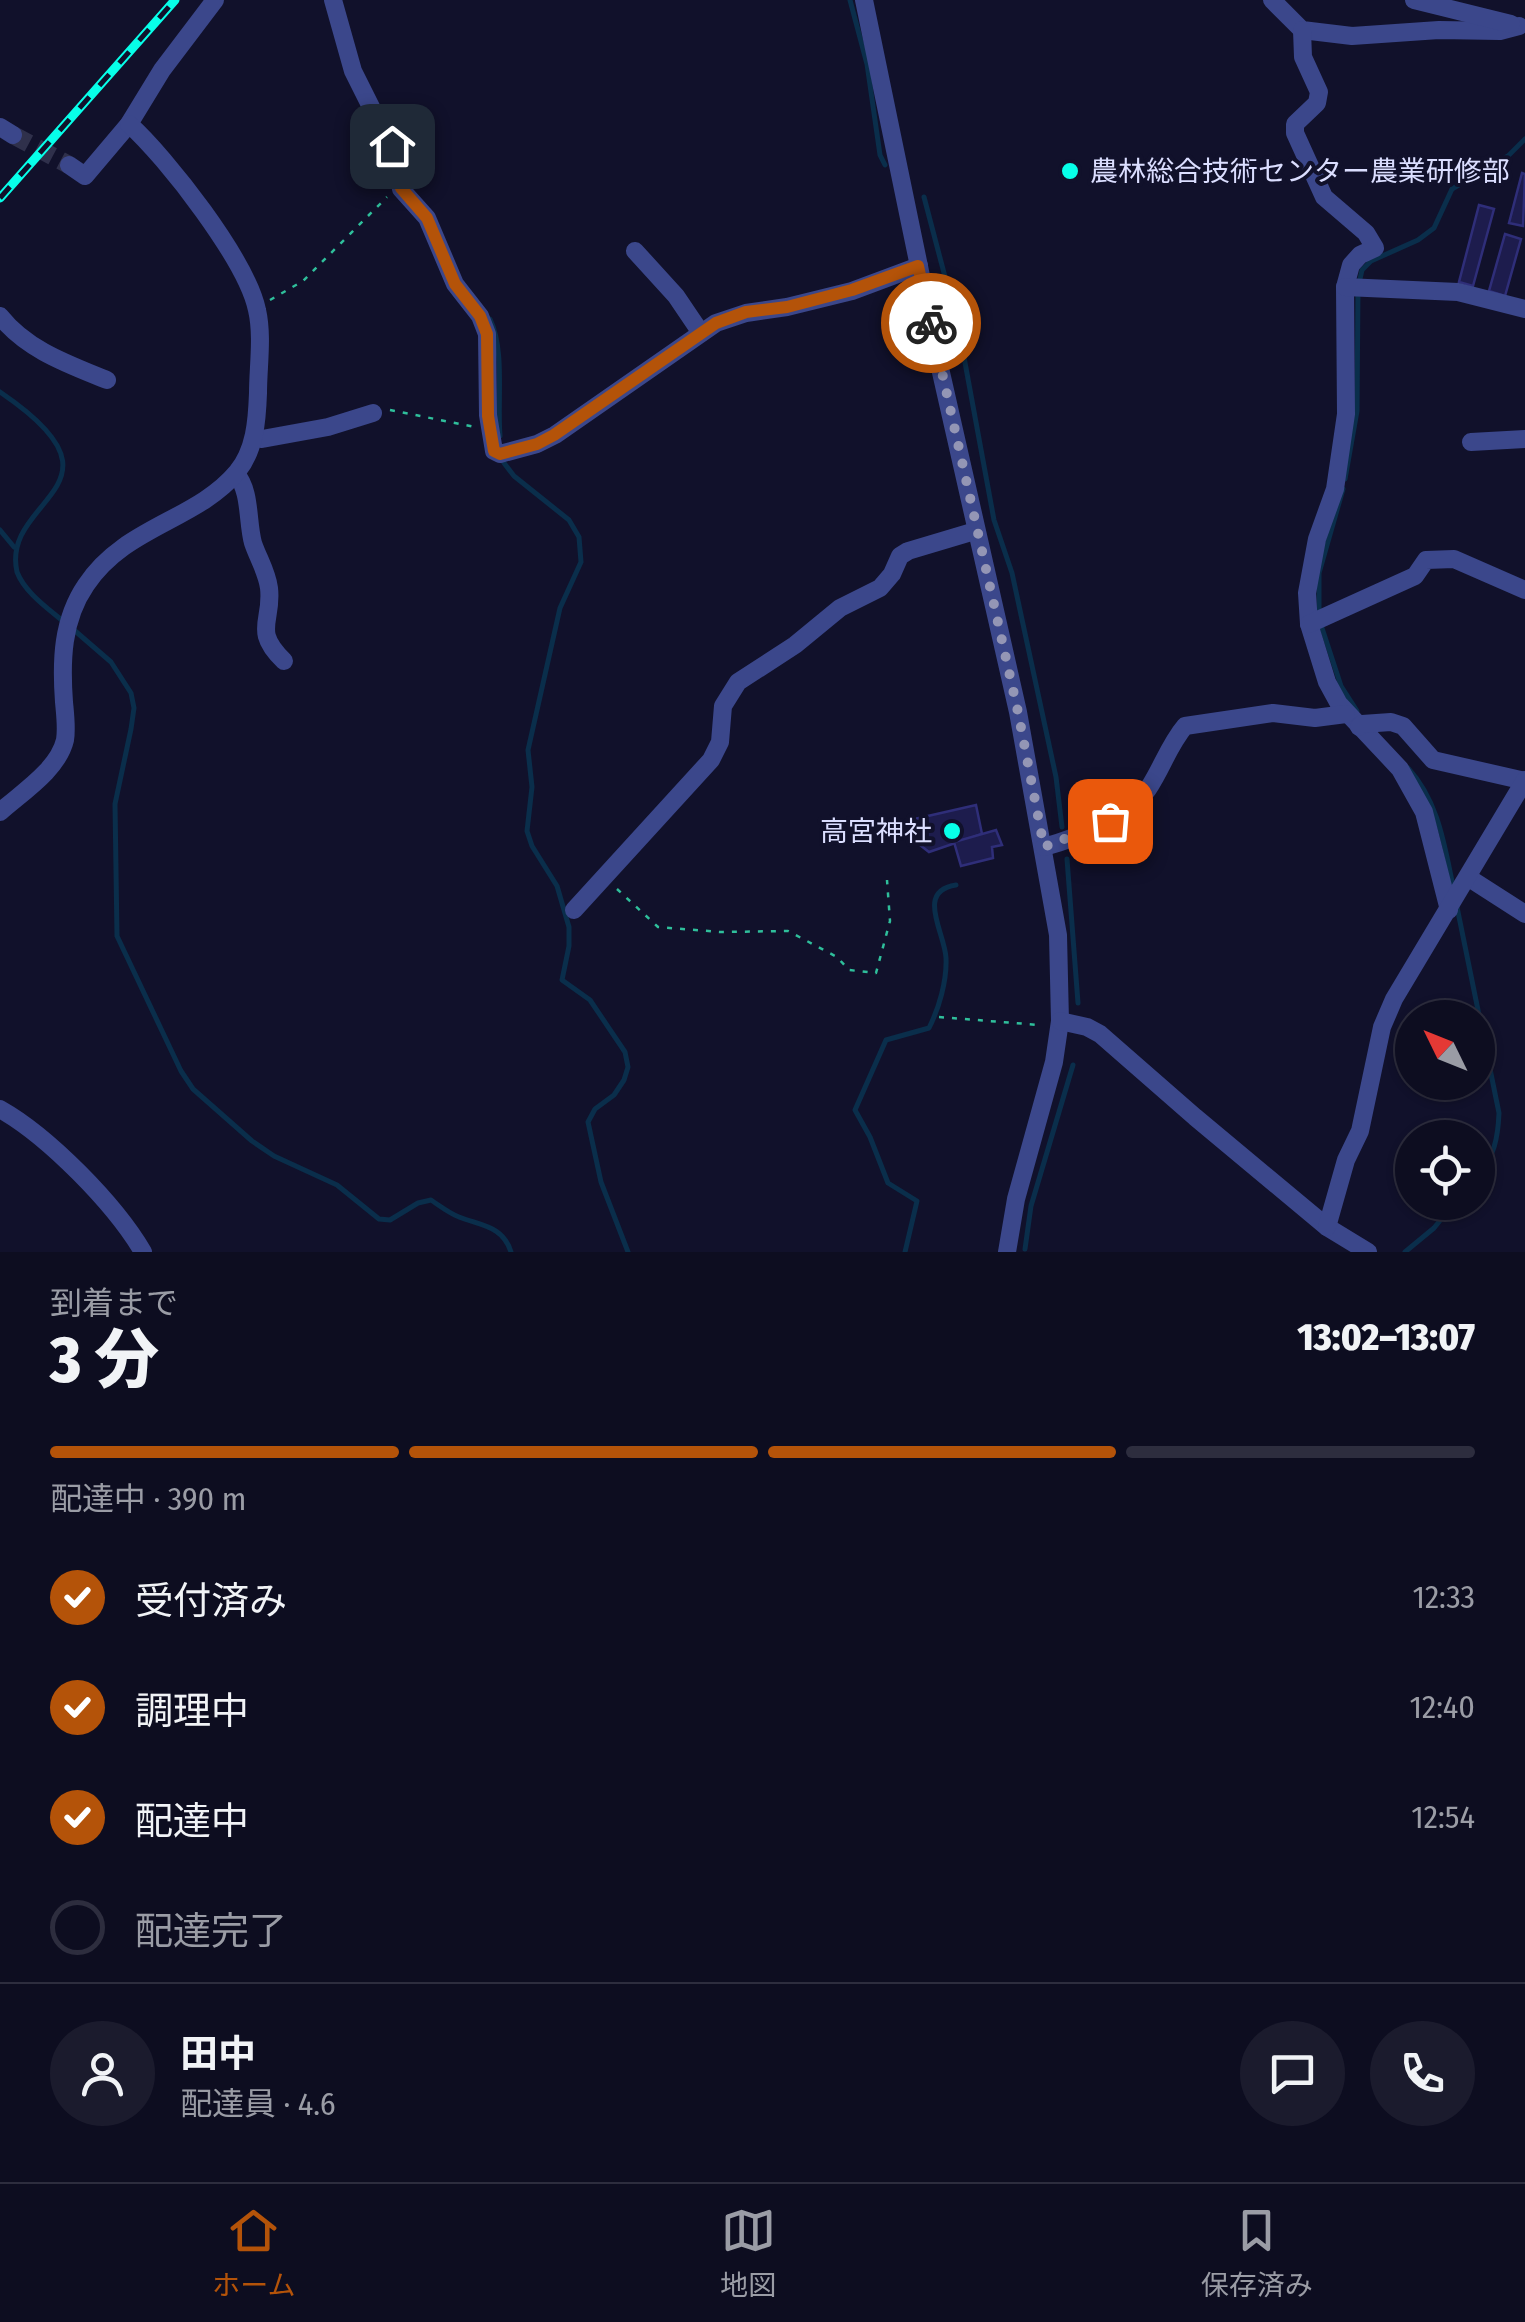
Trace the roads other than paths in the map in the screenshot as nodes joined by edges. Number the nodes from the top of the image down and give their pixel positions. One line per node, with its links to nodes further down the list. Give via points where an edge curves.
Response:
1 (215, 0): 8 (street)
2 (333, 0): 15 (street, via 358,84 396,157 401,188 427,218 455,284 487,334 494,451 537,444)
3 (864, 0): 11 (street)
4 (1272, 0): 7 (street)
5 (1414, 0): 6 (street)
6 (1522, 27): 7 (street, via 1352,36)
7 (1302, 30): 12 (street, via 1303,57 1319,92 1295,133 1324,197 1376,248 1351,265)
8 (129, 124): 9 (street, via 85,176); 18 (street, via 196,202 257,308)
9 (68, 165)
10 (634, 251): 15 (street)
11 (918, 266): 15 (street, via 852,290 730,317); 22 (street)
12 (1345, 287): 13 (street, via 1458,292); 24 (street, via 1346,414 1335,490 1307,593)
13 (1525, 309)
14 (0, 316): 16 (street, via 24,340)
15 (701, 333)
16 (106, 380)
17 (373, 413): 18 (street, via 328,428)
18 (254, 437): 21 (street)
19 (1525, 438): 20 (street)
20 (1471, 442)
21 (236, 474): 25 (street, via 244,483 253,542 268,580 266,636); 28 (street, via 118,550 86,585 62,660 64,740 58,756)
22 (976, 532): 29 (street); 31 (street, via 900,556 880,588 840,608 738,682 722,706 720,742 711,760)
23 (1525, 590): 24 (street, via 1454,559 1426,560 1415,576)
24 (1310, 624): 26 (street, via 1327,682)
25 (284, 662)
26 (1352, 720): 27 (street, via 1392,722 1433,760); 29 (street, via 1273,713 1185,726 1149,788 1123,815); 32 (street, via 1400,769 1418,800)
27 (1525, 781): 30 (street)
28 (0, 812)
29 (1044, 847): 34 (street, via 1058,935)
30 (1469, 878): 32 (street); 33 (street)
31 (574, 910)
32 (1448, 910): 36 (street, via 1382,1028 1360,1131)
33 (1525, 914)
34 (1060, 1021): 36 (street, via 1100,1034); 39 (street)
35 (0, 1109): 38 (street, via 38,1134)
36 (1327, 1226): 37 (street)
37 (1364, 1251)
38 (143, 1252)
39 (1007, 1252)

